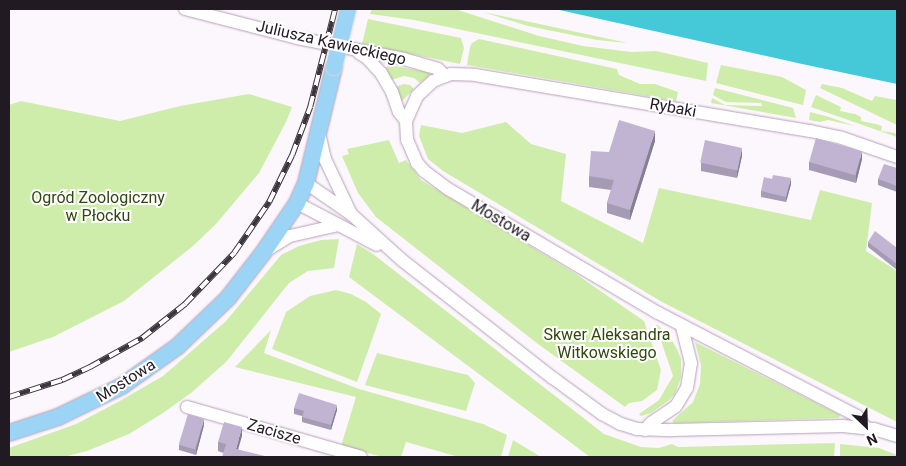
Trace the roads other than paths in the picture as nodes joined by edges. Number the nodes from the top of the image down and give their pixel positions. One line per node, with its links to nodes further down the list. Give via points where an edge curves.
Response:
1 (185, 9): 3 (street, Juliusza Kawieckiego)
2 (348, 9): 6 (main road, Mostowa, bridge)
3 (354, 51): 4 (street, Juliusza Kawieckiego, via 404,59 438,70); 5 (street, via 367,58 381,73 400,115)
4 (445, 76): 5 (street, via 420,92); 7 (street, Rybaki, via 484,76 783,126 842,138)
5 (406, 121): 14 (street, Mostowa, via 407,140 413,156 438,182)
6 (318, 126): 8 (main road, Mostowa); 10 (street, Mostowa, via 326,159)
7 (897, 157)
8 (306, 183): 9 (main road, Mostowa); 10 (street, Mostowa)
9 (297, 203): 11 (street, Mostowa); 12 (main road, Mostowa)
10 (351, 214): 13 (street, Mostowa)
11 (339, 225): 12 (street, Mostowa, via 290,236); 13 (street, Mostowa)
12 (263, 253): 18 (main road, Mostowa, via 208,319 145,371 82,407)
13 (403, 261): 17 (street, Mostowa, via 602,414 620,424)
14 (682, 326): 16 (street, Mostowa, via 857,416); 17 (street, via 690,363 687,388 676,406)
15 (187, 406): 20 (street, Zacisze)
16 (866, 428): 17 (street, Mostowa); 19 (street, Mostowa)
17 (645, 430)
18 (9, 433)
19 (897, 436)
20 (361, 457)

